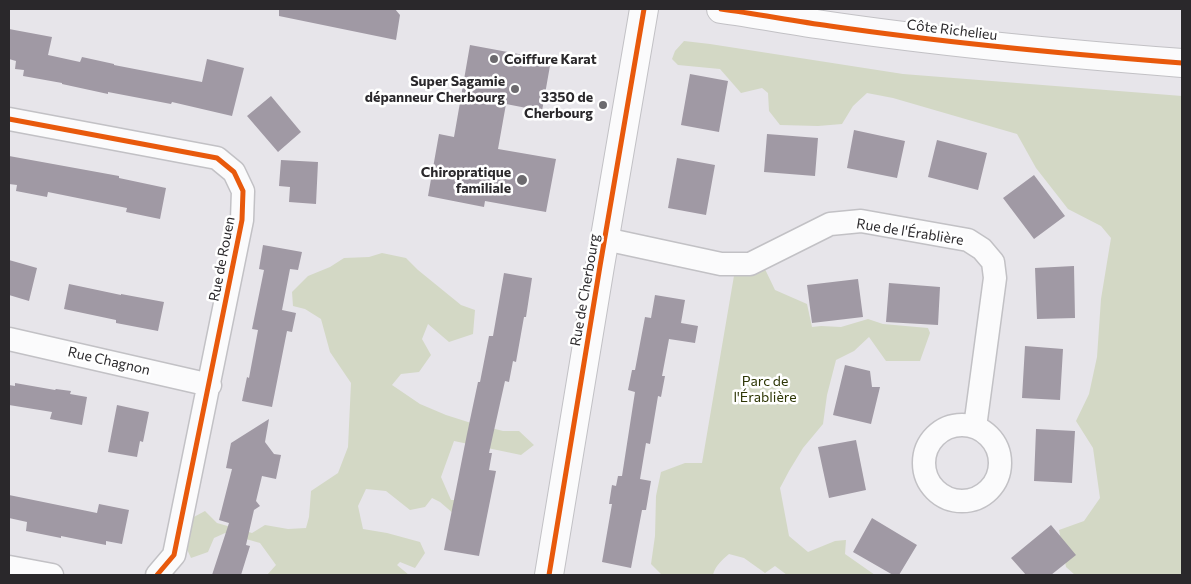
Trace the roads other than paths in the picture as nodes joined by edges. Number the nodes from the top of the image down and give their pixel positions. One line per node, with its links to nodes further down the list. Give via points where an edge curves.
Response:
1 (644, 9): 5 (street, Rue de Cherbourg)
2 (721, 9): 3 (street, Côte Richelieu, via 965,43)
3 (1182, 63)
4 (9, 119): 7 (street, Rue de Rouen, via 218,158 234,172 243,191 242,220)
5 (605, 239): 8 (street, Rue de l'Érablière, via 721,264 750,264 830,224 862,220 968,240 994,262 995,278); 12 (street, Rue de Cherbourg)
6 (9, 339): 7 (street, Rue Chagnon)
7 (210, 384): 11 (street, Rue de Rouen, via 174,555)
8 (975, 427)
9 (9, 567): 10 (street)
10 (52, 575)
11 (157, 575)
12 (549, 575)

